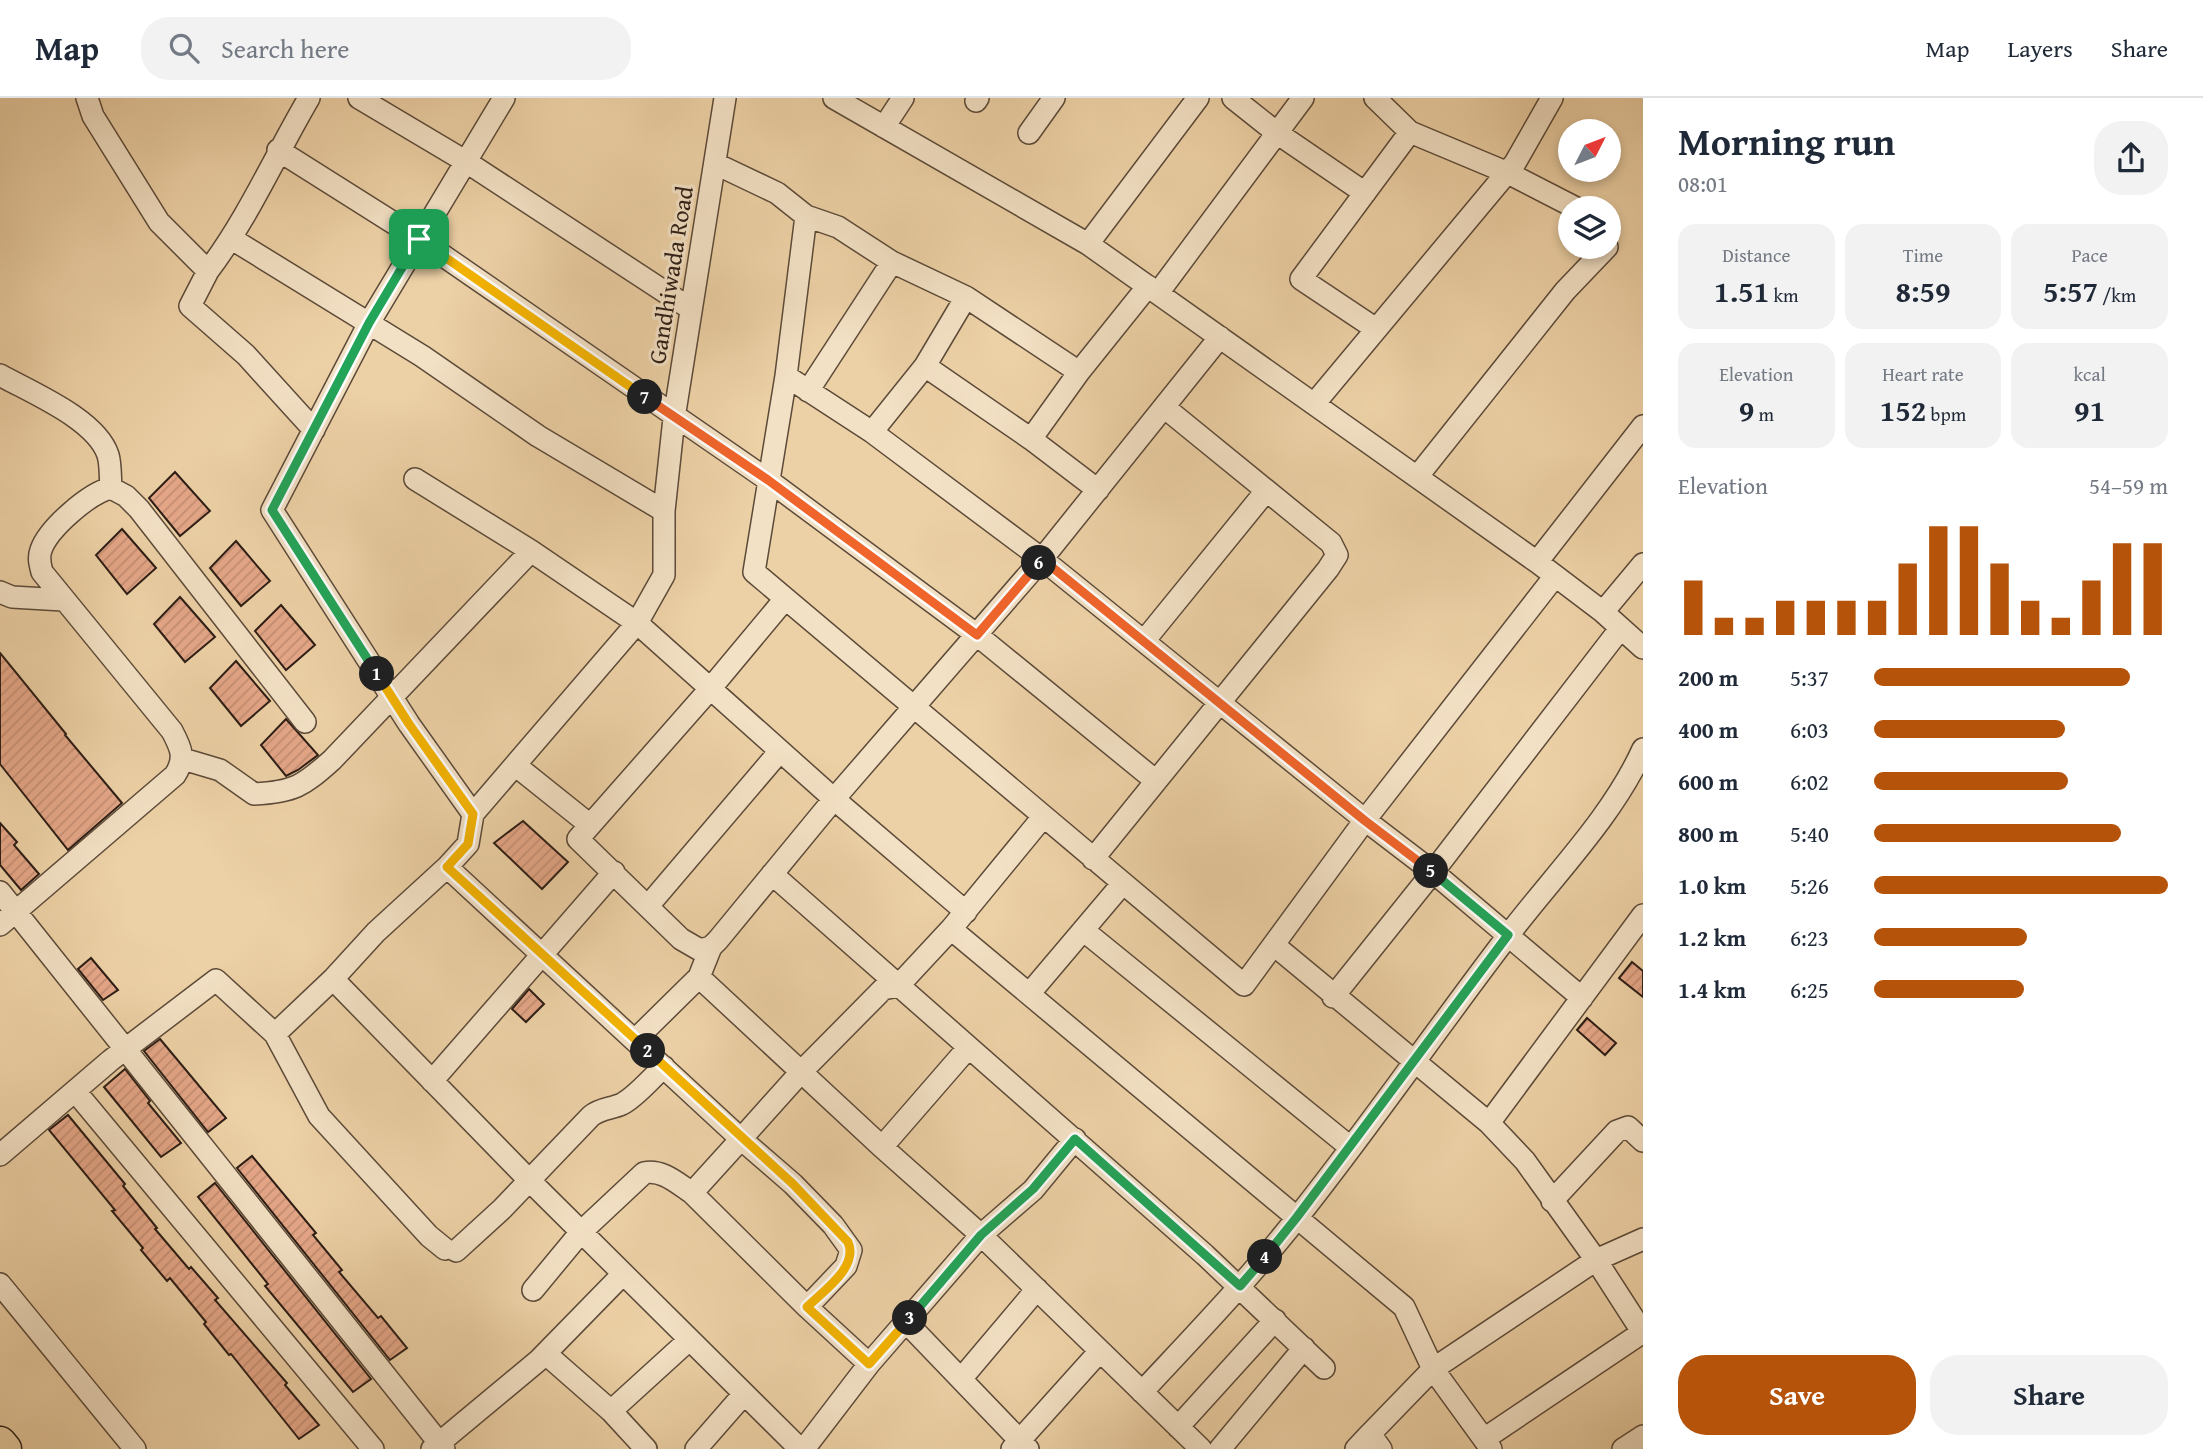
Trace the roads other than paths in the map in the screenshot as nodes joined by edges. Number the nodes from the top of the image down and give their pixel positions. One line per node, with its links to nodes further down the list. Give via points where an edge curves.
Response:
1 (87, 98): 30 (street, via 93,116 159,222)
2 (309, 98): 18 (street)
3 (359, 98): 19 (street)
4 (504, 98): 19 (street)
5 (725, 98): 20 (street, Gandhiwada Road)
6 (834, 98): 14 (street)
7 (904, 98): 14 (street)
8 (1054, 98): 17 (street)
9 (1198, 98): 27 (street)
10 (1233, 98): 15 (street)
11 (1303, 98): 15 (street)
12 (1375, 98): 16 (street)
13 (1552, 98): 21 (street)
14 (884, 127): 27 (street)
15 (1277, 132): 22 (street); 31 (street)
16 (1410, 132): 21 (street); 22 (street)
17 (1029, 133)
18 (278, 150): 25 (street); 26 (street)
19 (466, 161): 26 (street); 33 (street)
20 (716, 164): 24 (street, via 777,193); 33 (street, Gandhiwada Road)
21 (1508, 173): 23 (street); 35 (street)
22 (1365, 193): 35 (street, via 1301,279)
23 (1558, 199)
24 (806, 216): 29 (street, via 838,227); 40 (street)
25 (232, 239): 30 (street); 34 (street)
26 (419, 239): 34 (street); 44 (street)
27 (1088, 244): 31 (street)
28 (1595, 259): 49 (street)
29 (892, 262): 32 (street); 41 (street)
30 (208, 271): 46 (street, via 190,306 246,355)
31 (1153, 290): 36 (street); 38 (street)
32 (966, 297): 37 (street); 38 (street)
33 (691, 309): 44 (street, Gandhiwada Road)
34 (369, 323): 46 (street); 55 (street, via 538,436)
35 (1376, 329): 42 (street)
36 (1220, 337): 42 (street); 43 (street)
37 (925, 366): 47 (street); 48 (street)
38 (1079, 372): 48 (street)
39 (0, 375): 52 (street, via 55,405 101,441 109,457)
40 (786, 376): 41 (street); 51 (street)
41 (808, 391): 47 (street)
42 (1314, 404): 49 (street)
43 (1164, 407): 53 (street); 54 (street)
44 (674, 418): 51 (street); 55 (street, Gandhiwada Road)
45 (1643, 426): 58 (street)
46 (314, 430): 71 (street, via 272,510)
47 (872, 432): 57 (street)
48 (1031, 439): 53 (street)
49 (1417, 477): 58 (street)
50 (415, 479): 56 (street)
51 (768, 480): 62 (street, via 754,572); 67 (street)
52 (111, 488): 63 (street, via 77,506 40,551 42,572); 74 (street, via 139,509)
53 (1098, 490): 57 (street)
54 (1266, 491): 68 (street); 72 (street, via 1331,543 1337,555)
55 (664, 511): 65 (street, Gandhiwada Road, via 664,575)
56 (531, 551): 65 (street); 71 (street)
57 (1042, 559): 67 (street); 68 (street)
58 (1537, 562): 60 (street)
59 (1643, 564): 64 (street)
60 (1555, 576): 64 (street); 83 (street)
61 (0, 592): 63 (street)
62 (785, 599): 70 (street); 73 (street)
63 (63, 600): 77 (street, via 172,731)
64 (1603, 612): 66 (street)
65 (637, 623): 70 (street); 78 (street, Gandhiwada Road)
66 (1620, 629): 69 (street); 88 (street)
67 (977, 635): 73 (street); 79 (street)
68 (1144, 641): 72 (street)
69 (1643, 649)
70 (710, 689): 76 (street); 84 (street)
71 (391, 696): 77 (street, via 332,760 294,789 254,793 220,771); 81 (street)
72 (1220, 703): 79 (street); 83 (street)
73 (914, 708): 80 (street); 82 (street)
74 (305, 722)
75 (1643, 749): 98 (street, via 1612,804)
76 (780, 751): 80 (street); 92 (street)
77 (183, 759): 95 (street, via 175,775)
78 (515, 765): 81 (street, Gandhiwada Road); 84 (street)
79 (1156, 780): 85 (street)
80 (834, 799): 89 (street); 93 (street)
81 (473, 814): 86 (street, via 468,844)
82 (1043, 817): 85 (street); 93 (street)
83 (1364, 820): 88 (street); 99 (street)
84 (590, 825): 87 (street, via 578,839)
85 (1093, 859): 90 (street)
86 (447, 867): 101 (street); 103 (street)
87 (614, 872): 92 (street); 101 (street)
88 (1433, 872): 98 (street); 106 (street)
89 (772, 874): 100 (street); 104 (street)
90 (1123, 883): 97 (street); 99 (street, via 1244,985)
91 (0, 892): 95 (street)
92 (648, 906): 100 (street, via 691,947)
93 (966, 912): 96 (street)
94 (1643, 915): 107 (street)
95 (8, 919): 111 (street)
96 (951, 929): 104 (street); 105 (street)
97 (1083, 930): 105 (street); 122 (street)
98 (1508, 935): 107 (street); 112 (street)
99 (1274, 945): 106 (street)
100 (710, 947): 102 (street)
101 (542, 954): 109 (street); 115 (street)
102 (699, 977): 109 (street); 114 (street)
103 (333, 979): 108 (street); 115 (street)
104 (898, 986): 110 (street); 114 (street, via 883,989)
105 (1029, 994): 127 (street)
106 (1333, 997): 112 (street)
107 (1582, 998): 117 (street)
108 (275, 1034): 111 (street, via 216,980); 124 (street, via 319,1116 429,1236 450,1250)
109 (635, 1040): 113 (street)
110 (968, 1048): 119 (street); 121 (street)
111 (125, 1050): 116 (street); 158 (street)
112 (1414, 1060): 117 (street); 122 (street)
113 (664, 1067): 118 (street); 124 (street, via 628,1100 599,1109)
114 (801, 1072): 118 (street); 121 (street)
115 (432, 1081): 124 (street)
116 (75, 1091): 123 (street); 161 (street)
117 (1489, 1123): 126 (street, via 1525,1161)
118 (741, 1139): 125 (street); 137 (street, via 793,1184 848,1242 851,1257 846,1266)
119 (1075, 1139): 129 (street, via 1033,1189); 134 (street)
120 (1643, 1141): 126 (street, via 1628,1128 1617,1131)
121 (881, 1147): 129 (street)
122 (1350, 1147): 127 (street)
123 (0, 1155)
124 (530, 1180): 128 (street)
125 (692, 1192): 128 (street, via 660,1173 644,1173); 137 (street)
126 (1552, 1201): 131 (street)
127 (1297, 1217): 134 (street); 147 (street, via 1404,1307)
128 (581, 1233): 132 (street); 136 (street)
129 (981, 1235): 135 (street); 139 (street)
130 (1643, 1239): 131 (street)
131 (1596, 1260): 140 (street); 147 (street)
132 (623, 1274): 141 (street); 144 (street)
133 (0, 1284): 160 (street)
134 (1240, 1286): 138 (street); 149 (street)
135 (1037, 1289): 143 (street); 148 (street)
136 (533, 1290)
137 (807, 1307): 145 (street)
138 (1275, 1320): 142 (street); 152 (street)
139 (906, 1322): 145 (street); 148 (street)
140 (1643, 1333): 156 (street)
141 (689, 1340): 150 (street); 151 (street)
142 (1304, 1348): 146 (street); 166 (street)
143 (1100, 1351): 149 (street); 157 (street)
144 (546, 1354): 151 (street); 158 (street)
145 (869, 1364): 164 (street)
146 (1324, 1368)
147 (1433, 1370): 155 (street); 156 (street)
148 (961, 1379): 157 (street)
149 (1142, 1392): 152 (street)
150 (744, 1394): 163 (street); 164 (street)
151 (611, 1411): 162 (street)
152 (1178, 1427): 165 (street)
153 (1643, 1436): 167 (street)
154 (0, 1443): 159 (highway)
155 (1369, 1444)
156 (1488, 1444)
157 (1020, 1446)
158 (439, 1447)
159 (5, 1449)
160 (135, 1449)
161 (373, 1449)
162 (646, 1449)
163 (695, 1449)
164 (802, 1449)
165 (1201, 1449)
166 (1220, 1449)
167 (1623, 1449)

